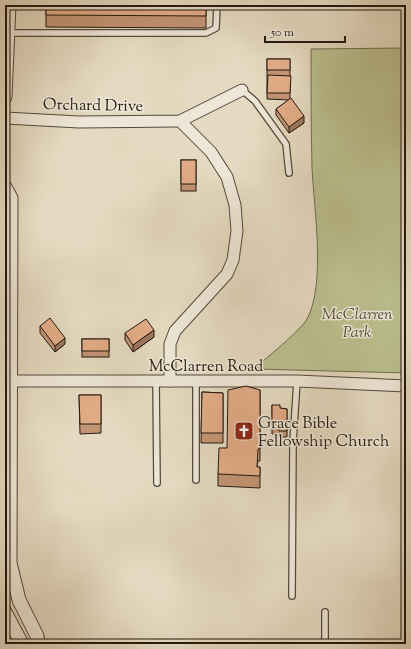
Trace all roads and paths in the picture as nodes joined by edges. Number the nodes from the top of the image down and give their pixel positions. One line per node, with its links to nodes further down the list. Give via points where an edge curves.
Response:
1 (9, 5): 3 (street)
2 (217, 5): 3 (lane, via 216,28 206,33)
3 (7, 33): 5 (street)
4 (242, 90): 7 (street, Orchard Drive); 8 (lane, via 255,102 286,144)
5 (5, 97)
6 (5, 118): 7 (street, Orchard Drive, via 79,122)
7 (180, 122): 12 (street, via 211,152 227,177 235,206 237,231 233,260 227,274 175,331 170,344)
8 (289, 173)
9 (5, 187): 10 (street, via 11,198)
10 (8, 381): 11 (street, McClarren Road); 22 (street, via 10,563 19,600 37,636)
11 (156, 381): 12 (street, McClarren Road); 17 (lane)
12 (170, 381): 13 (street, McClarren Road)
13 (196, 381): 14 (street, McClarren Road); 16 (lane)
14 (298, 381): 15 (street, McClarren Road); 18 (lane, via 293,442)
15 (406, 386)
16 (196, 480)
17 (157, 483)
18 (292, 596)
19 (5, 612): 21 (street)
20 (325, 612): 23 (lane)
21 (22, 644)
22 (38, 644)
23 (326, 644)

